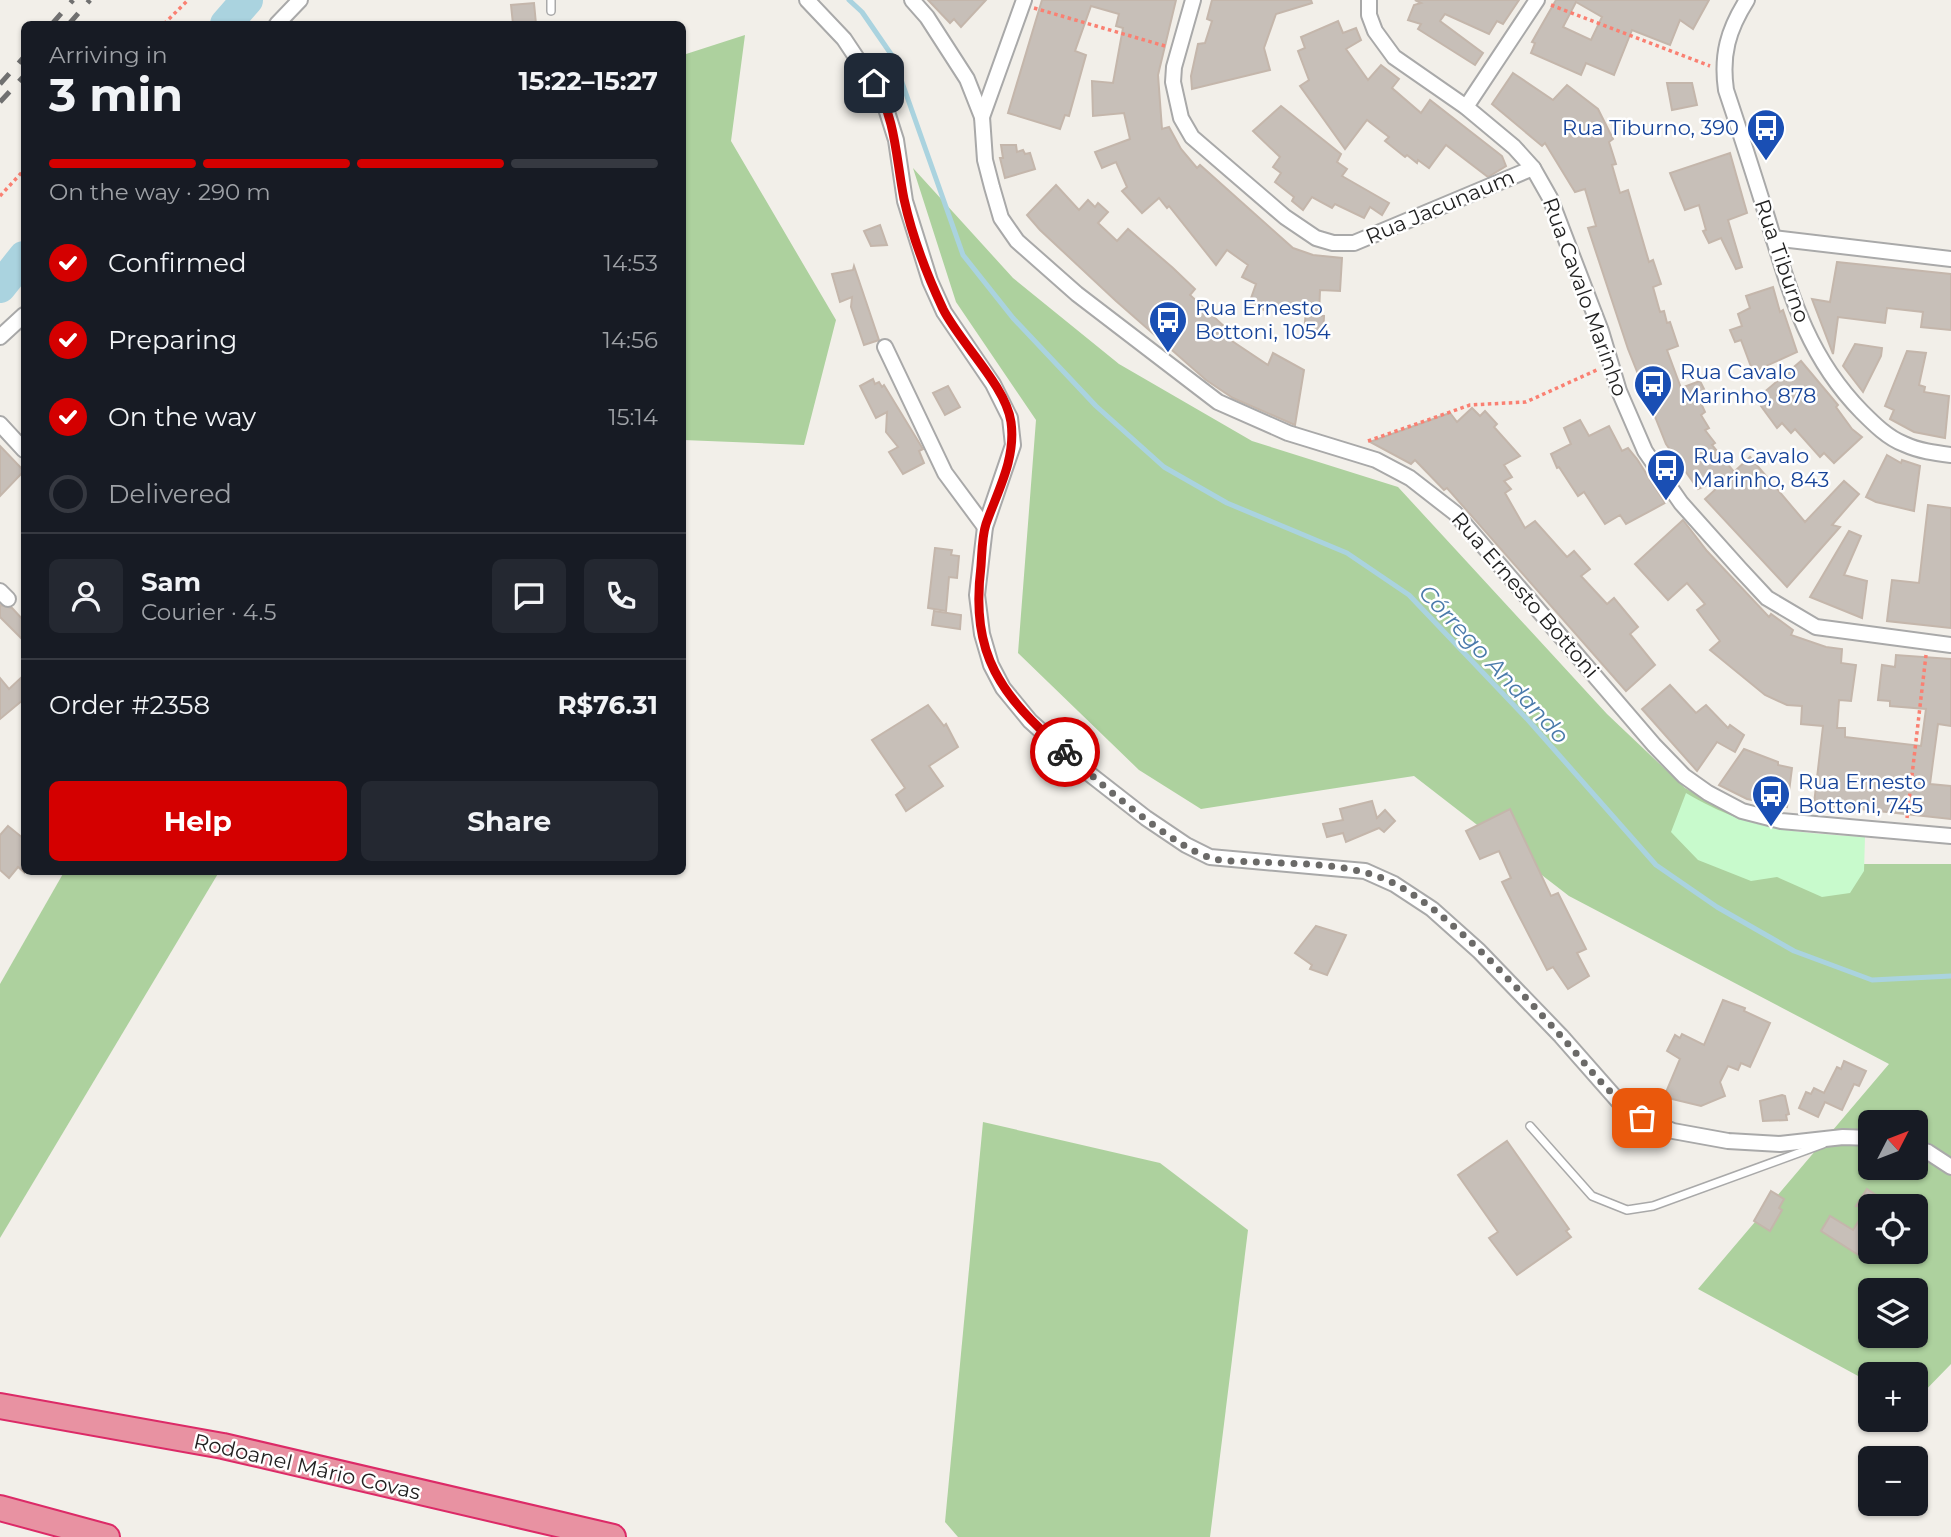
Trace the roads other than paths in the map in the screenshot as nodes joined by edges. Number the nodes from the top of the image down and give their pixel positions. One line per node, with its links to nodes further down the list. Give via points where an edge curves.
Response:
1 (300, 0): 11 (street)
2 (551, 0): 10 (lane)
3 (807, 0): 23 (street, via 844,39 882,96 896,140 905,201 930,281 944,312 993,384 1010,418 1013,446)
4 (912, 0): 13 (street, Rua Ernesto Bottoni, via 967,79)
5 (1193, 0): 14 (street, Rua Jacunaum, via 1173,82 1181,118 1192,137 1316,238 1354,243)
6 (1369, 0): 12 (street, Rua Cavalo Marinho, via 1375,30 1394,57)
7 (1747, 0): 15 (street, Rua Tiburno, via 1727,39 1723,71)
8 (1023, 2): 13 (street)
9 (1543, 2): 12 (street)
10 (551, 11)
11 (280, 21)
12 (1466, 107): 14 (street, Rua Cavalo Marinho)
13 (982, 117): 25 (street, Rua Ernesto Bottoni, via 992,187 1001,218 1017,241 1077,295 1217,402 1288,433 1376,460 1410,478 1455,513 1684,776 1742,811 1781,821)
14 (1533, 168): 24 (street, Rua Cavalo Marinho, via 1550,198 1634,429 1681,503 1767,598 1816,628)
15 (1773, 238): 16 (street); 22 (street, Rua Tiburno, via 1814,350 1828,373 1884,432 1925,452)
16 (1951, 259)
17 (21, 318): 18 (street)
18 (0, 337)
19 (885, 347): 23 (street, via 945,472)
20 (0, 424): 21 (street)
21 (21, 447)
22 (1951, 455)
23 (985, 527): 27 (street, via 977,594 982,634 1003,688 1030,721 1156,825 1210,858 1365,871 1394,884 1432,909 1479,951 1620,1103 1642,1118 1673,1131 1728,1141 1780,1144)
24 (1951, 645)
25 (1951, 836)
26 (1530, 1126): 27 (lane, via 1592,1196 1627,1210 1653,1206)
27 (1843, 1137): 28 (street)
28 (1858, 1138)
29 (1928, 1155): 30 (street)
30 (1951, 1167)
31 (0, 1406): 34 (highway, Rodoanel Mário Covas, via 223,1446)
32 (0, 1508): 33 (highway)
33 (107, 1537)
34 (613, 1537)

